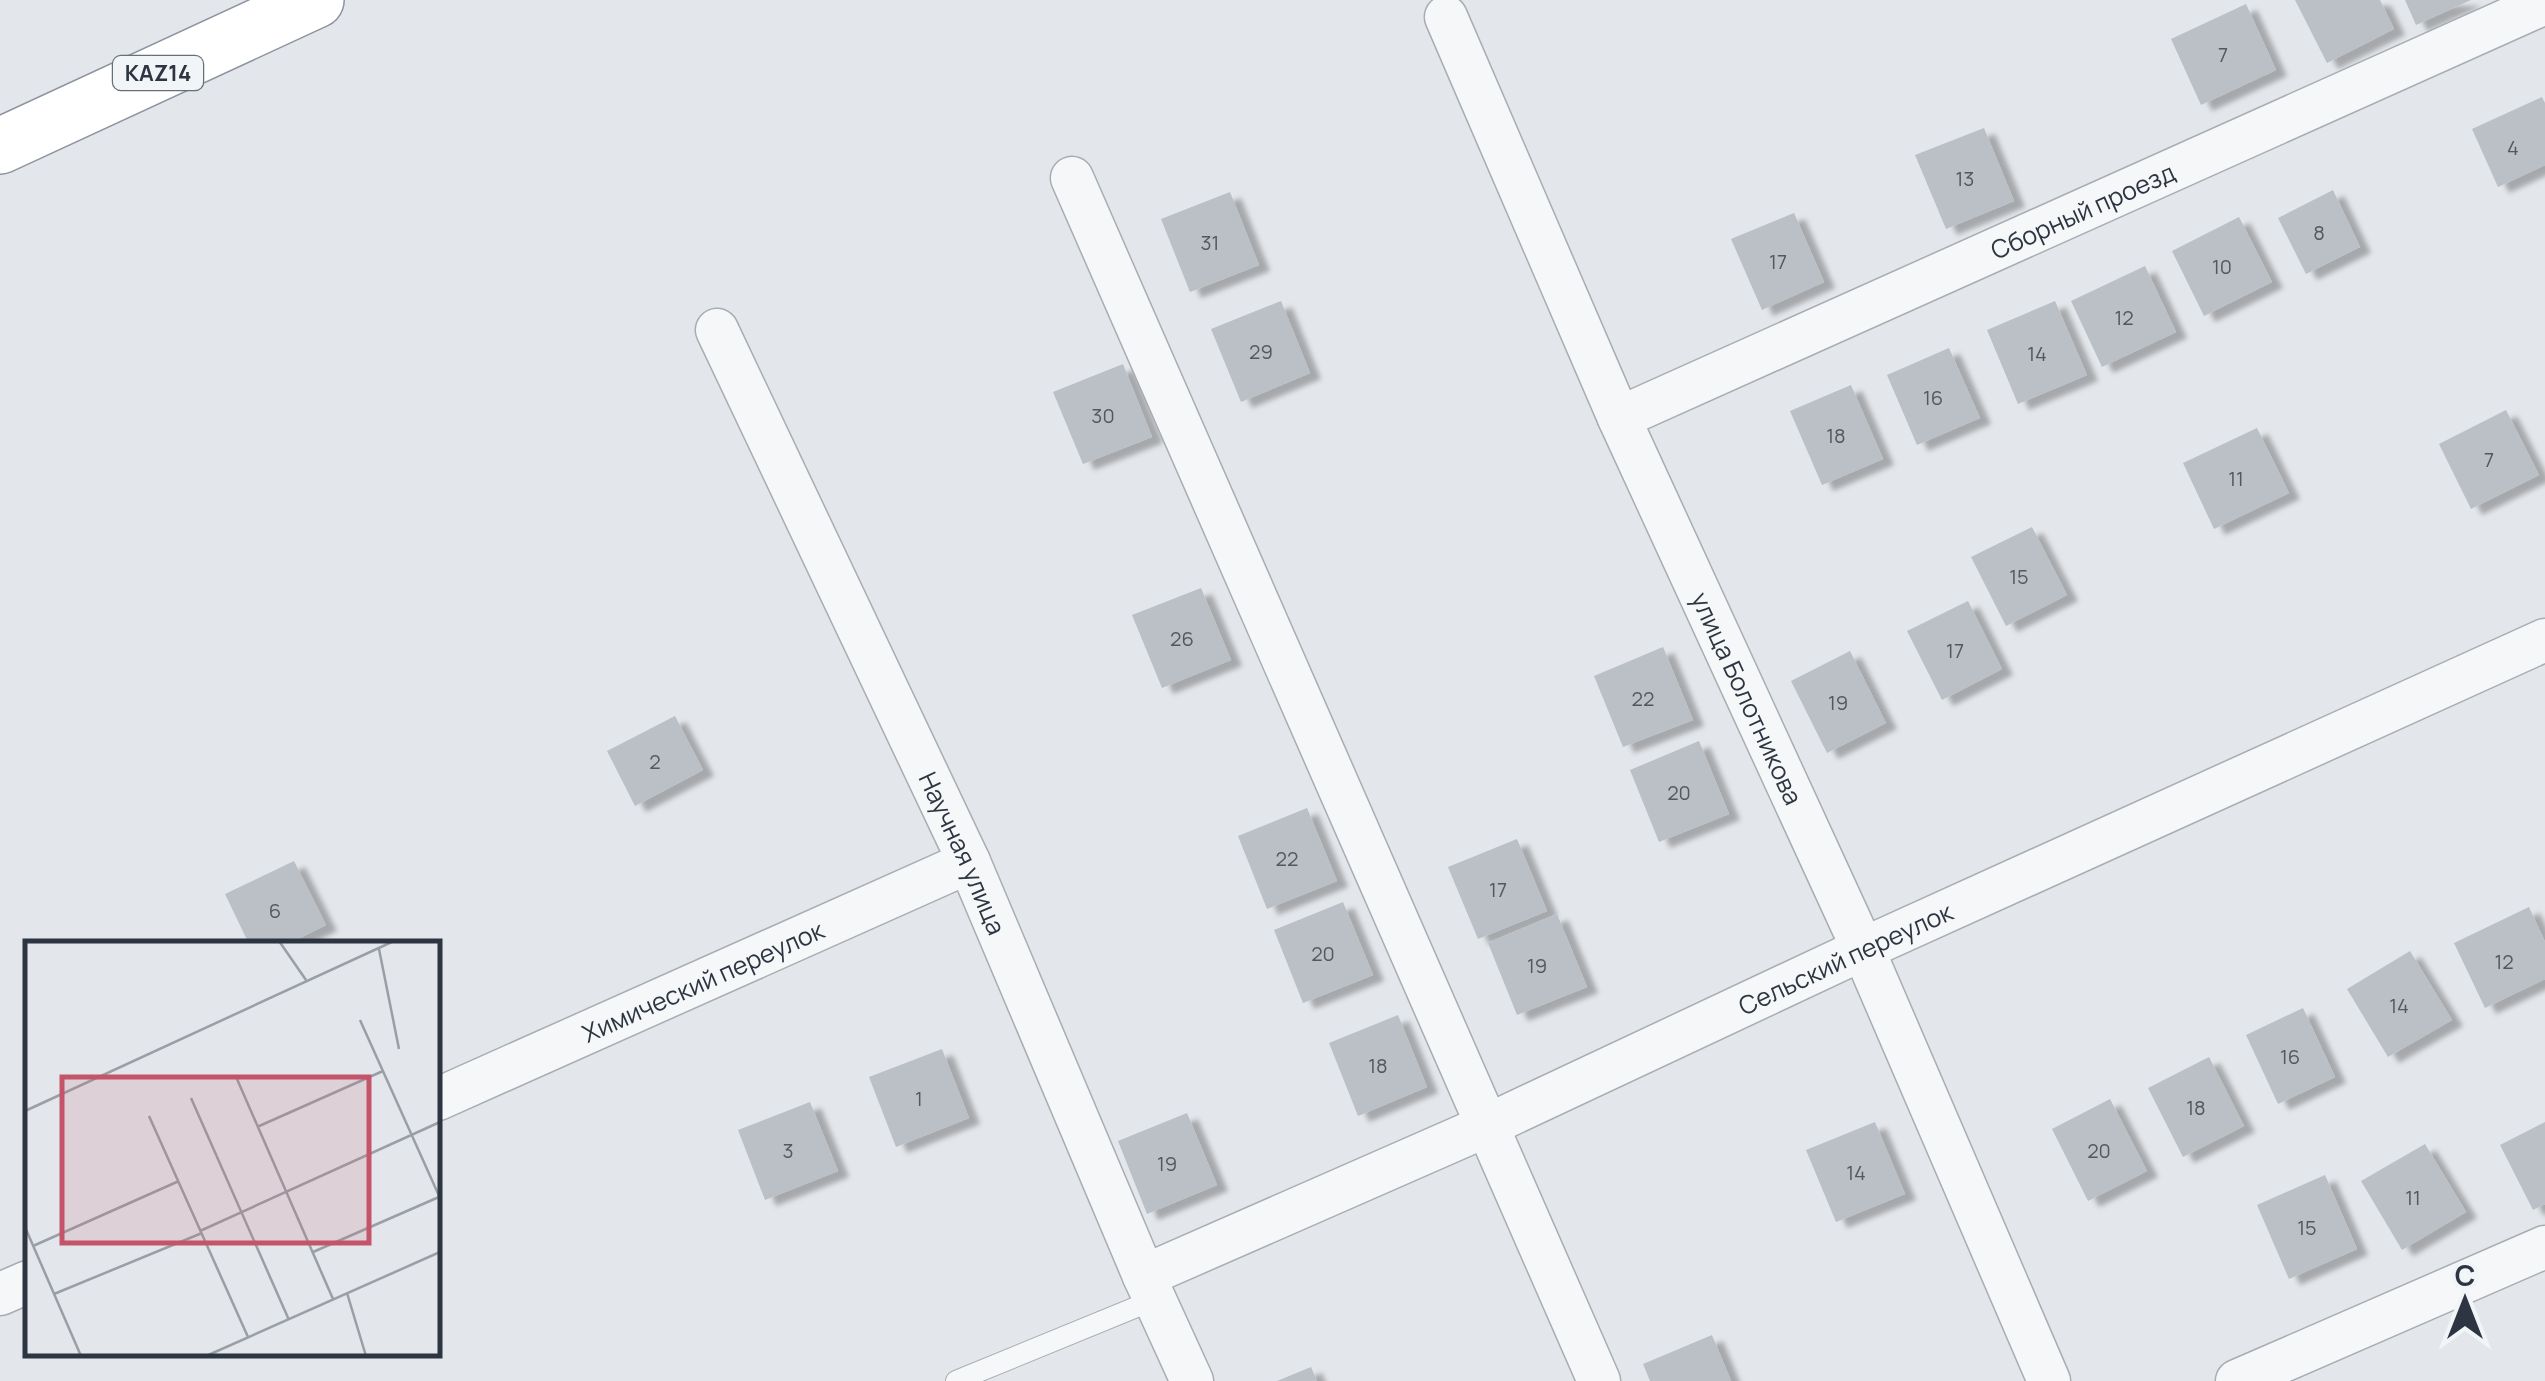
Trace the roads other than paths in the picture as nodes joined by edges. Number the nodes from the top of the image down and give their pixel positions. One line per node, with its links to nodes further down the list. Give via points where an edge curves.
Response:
1 (316, 0): 4 (highway, KAZ14)
2 (2545, 3): 7 (street, Сборный проезд)
3 (1446, 17): 7 (street, улица Болотникова)
4 (0, 146)
5 (1072, 178): 12 (street)
6 (717, 330): 9 (street, Научная улица)
7 (1619, 418): 10 (street, улица Болотникова)
8 (2545, 640): 10 (street, Сельский переулок)
9 (969, 862): 11 (street, Химический переулок); 15 (street, Научная улица)
10 (1863, 950): 12 (street, Сельский переулок); 20 (street, улица Болотникова)
11 (440, 1098)
12 (1486, 1126): 15 (street, Сельский переулок); 19 (street)
13 (2545, 1247): 21 (street)
14 (25, 1283): 16 (street)
15 (1150, 1288): 17 (lane); 18 (street, Научная улица)
16 (0, 1294)
17 (956, 1381)
18 (1192, 1381)
19 (1599, 1381)
20 (2048, 1381)
21 (2237, 1381)

